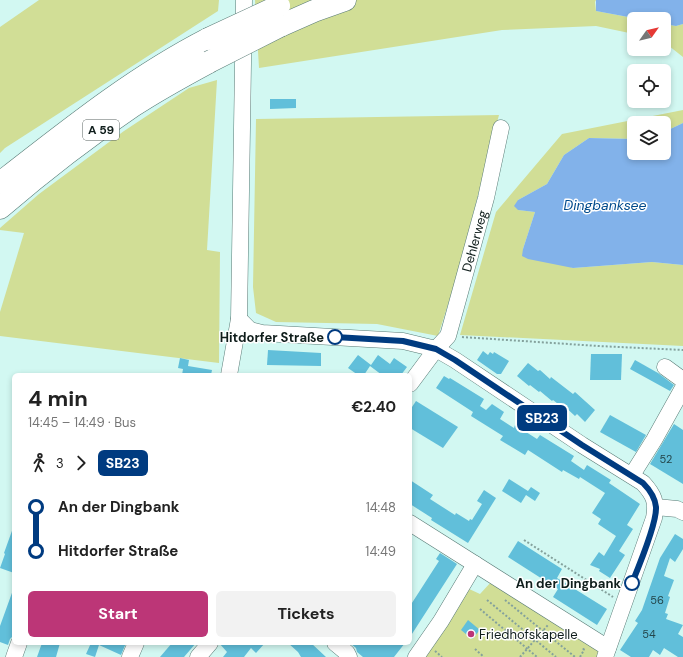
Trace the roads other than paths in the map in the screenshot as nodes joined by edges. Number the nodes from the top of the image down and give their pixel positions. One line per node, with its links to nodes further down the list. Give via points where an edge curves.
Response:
1 (244, 0): 7 (street)
2 (345, 0): 3 (highway, A 59, via 314,11)
3 (284, 11): 5 (highway, A 59, bridge, via 208,39 179,54 121,90); 6 (highway, A 59, bridge, via 209,62 132,106 48,168)
4 (501, 128): 8 (street, Dehlerweg, via 486,198 448,336)
5 (0, 183)
6 (0, 208)
7 (239, 319): 8 (street, via 250,330 262,333 403,341); 10 (street)
8 (436, 349): 12 (street, Dehlerweg); 14 (street)
9 (665, 367): 11 (street)
10 (228, 373)
11 (683, 380)
12 (412, 381)
13 (683, 388): 14 (street)
14 (632, 475): 15 (street, via 649,490)
15 (656, 507): 16 (street); 23 (street, via 650,533)
16 (683, 512)
17 (412, 524): 18 (street)
18 (475, 564): 23 (street); 28 (street)
19 (18, 645): 24 (street)
20 (135, 645): 25 (street)
21 (208, 645): 26 (street)
22 (337, 645): 27 (street)
23 (607, 653)
24 (14, 657)
25 (130, 657)
26 (198, 657)
27 (349, 657)
28 (416, 657)

